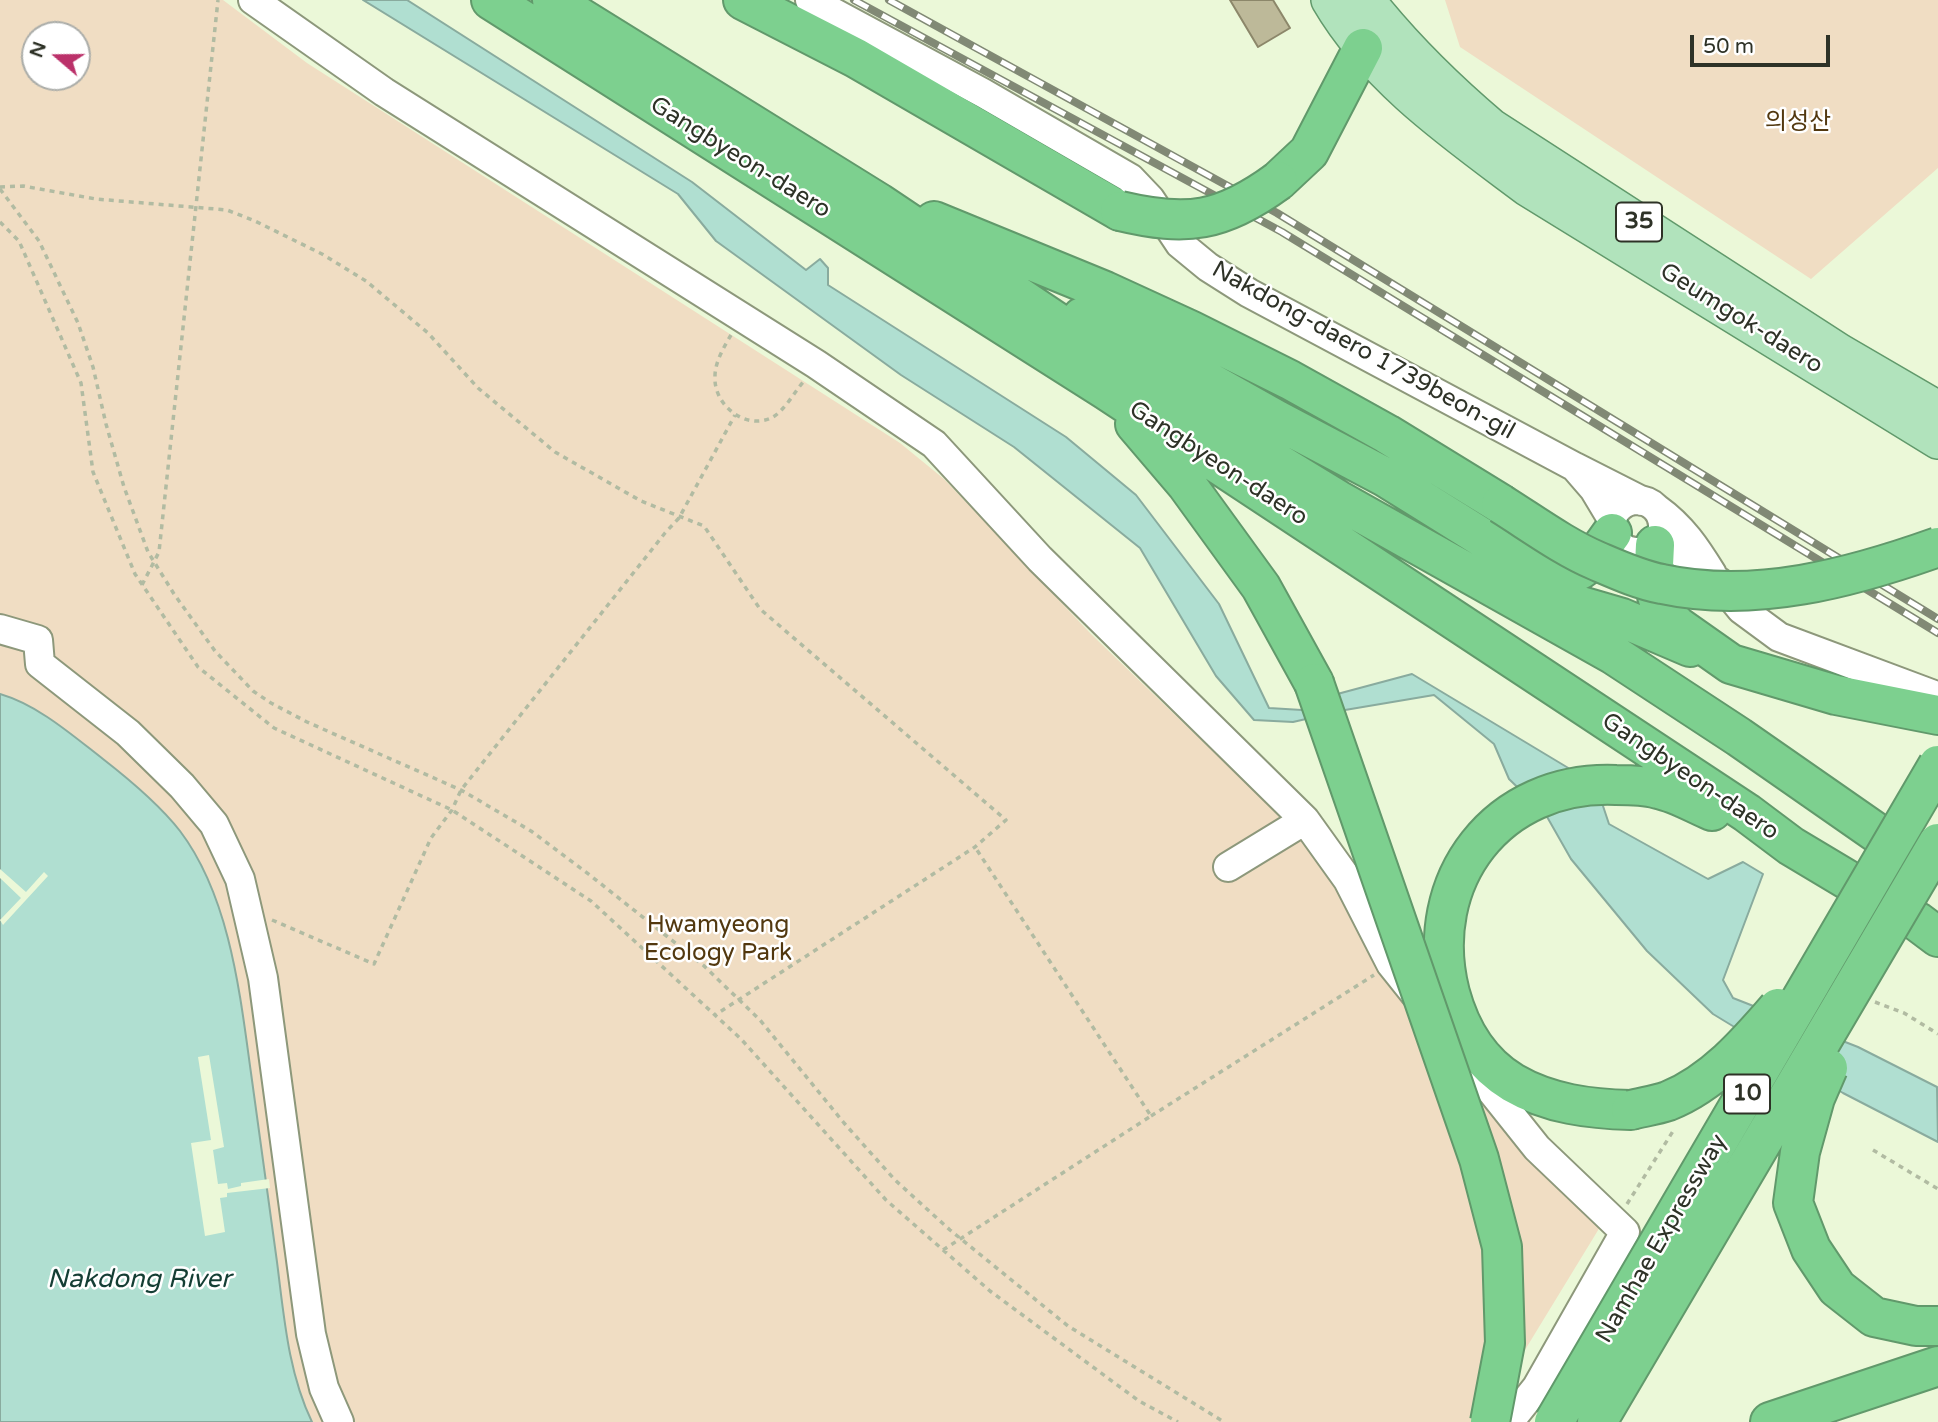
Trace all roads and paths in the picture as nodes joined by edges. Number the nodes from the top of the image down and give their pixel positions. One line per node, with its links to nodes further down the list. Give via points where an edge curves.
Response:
1 (218, 0): 12 (path)
2 (253, 0): 15 (street, via 384,92)
3 (491, 0): 17 (highway, Gangbyeon-daero)
4 (552, 0): 11 (highway, Gangbyeon-daero)
5 (743, 0): 9 (highway, bridge, via 856,58 1120,211 1184,221 1245,203 1309,152)
6 (810, 0): 21 (street, Nakdong-daero 1739beon-gil, via 1130,178 1180,244 1249,293)
7 (1329, 0): 9 (main road, Geumgok-daero / 35)
8 (1368, 0): 9 (street); 18 (main road, Geumgok-daero / 35, via 1399,41 1492,127 1840,352)
9 (1363, 48): 20 (main road, Geumgok-daero / 35, via 1405,91 1527,187)
10 (0, 188): 12 (path, via 23,186 96,200); 27 (path, via 39,241 78,323 124,487)
11 (879, 203): 14 (highway, Gangbyeon-daero); 25 (highway, bridge, via 959,231 1190,330 1326,400 1594,560 1660,584 1762,590 1800,585)
12 (196, 207): 22 (path, via 227,210 256,221 366,281 428,333 478,388 555,452); 27 (path, via 159,552)
13 (0, 222): 28 (path, via 19,241 81,383 93,472)
14 (1016, 295): 24 (highway, via 1083,317 1147,346 1385,477 1539,573 1572,575 1588,565); 26 (highway, Gangbyeon-daero, via 1161,392)
15 (741, 318): 16 (street); 19 (path, via 723,349 715,375 717,393)
16 (816, 364): 19 (path, via 774,417 760,421); 36 (street, via 934,444 1040,559)
17 (1106, 390): 38 (highway, Gangbyeon-daero); 60 (highway, bridge, via 1186,485 1261,587 1314,682 1479,1159 1502,1247 1505,1343)
18 (1938, 409)
19 (735, 415): 22 (path)
20 (1938, 441)
21 (1575, 467): 23 (street, Nakdong-daero 1739beon-gil); 24 (street, via 1594,489)
22 (679, 518): 34 (path); 39 (path, via 704,526 761,609 1006,820)
23 (1653, 524): 24 (street, via 1625,503); 24 (street, via 1646,551 1630,551 1617,543); 30 (highway, via 1657,596 1663,611); 31 (street, Nakdong-daero 1739beon-gil, via 1712,574 1741,609 1779,636)
24 (1612, 526)
25 (1938, 547)
26 (1444, 561): 30 (highway, via 1622,618); 41 (highway, Gangbyeon-daero, via 1614,655)
27 (154, 562): 28 (path); 34 (path, via 215,652 253,691 307,722)
28 (142, 585): 35 (path, via 198,667 274,728)
29 (0, 629): 43 (street, via 38,640 40,664 128,733 183,786 214,824 240,879)
30 (1731, 664): 32 (highway, via 1836,695)
31 (1938, 699)
32 (1938, 715)
33 (1938, 765): 42 (highway, Namhae Expressway / 10, bridge)
34 (461, 790): 35 (path); 46 (path, via 531,831 602,884 703,964)
35 (452, 810): 43 (path, via 431,838 374,964 269,918); 47 (path, via 591,901)
36 (1305, 820): 40 (street); 45 (street, via 1348,880)
37 (1938, 843): 44 (highway, Namhae Expressway / 10, bridge)
38 (1791, 846): 42 (highway, bridge, via 1658,789 1626,785 1571,787 1511,812 1471,856 1447,907 1447,982 1473,1046 1489,1064 1530,1092 1592,1110 1630,1110 1667,1101 1697,1087 1746,1046); 44 (highway, Gangbyeon-daero)
39 (975, 847): 46 (path); 48 (path)
40 (1228, 867)
41 (1938, 876)
42 (1850, 920): 62 (highway, Namhae Expressway / 10, bridge)
43 (250, 922): 57 (street, via 263,978 311,1335 324,1388)
44 (1920, 935): 55 (highway, bridge, via 1815,1098 1800,1152 1793,1203 1811,1249 1837,1288 1874,1317); 63 (highway, Namhae Expressway / 10, bridge)
45 (1391, 964): 48 (path); 52 (street, via 1537,1148)
46 (739, 999): 47 (path); 53 (path, via 895,1180)
47 (715, 1015): 54 (path, via 886,1200)
48 (1151, 1116): 53 (path)
49 (1679, 1122): 52 (path)
50 (1873, 1150): 51 (path)
51 (1938, 1189)
52 (1615, 1224): 61 (street, via 1625,1232 1538,1387)
53 (961, 1238): 54 (path); 59 (path, via 1068,1326)
54 (943, 1250): 58 (path, via 990,1292 1139,1401)
55 (1938, 1326)
56 (1938, 1366): 64 (highway)
57 (339, 1422)
58 (1178, 1422)
59 (1224, 1422)
60 (1490, 1422)
61 (1509, 1422)
62 (1554, 1422)
63 (1597, 1422)
64 (1770, 1422)

